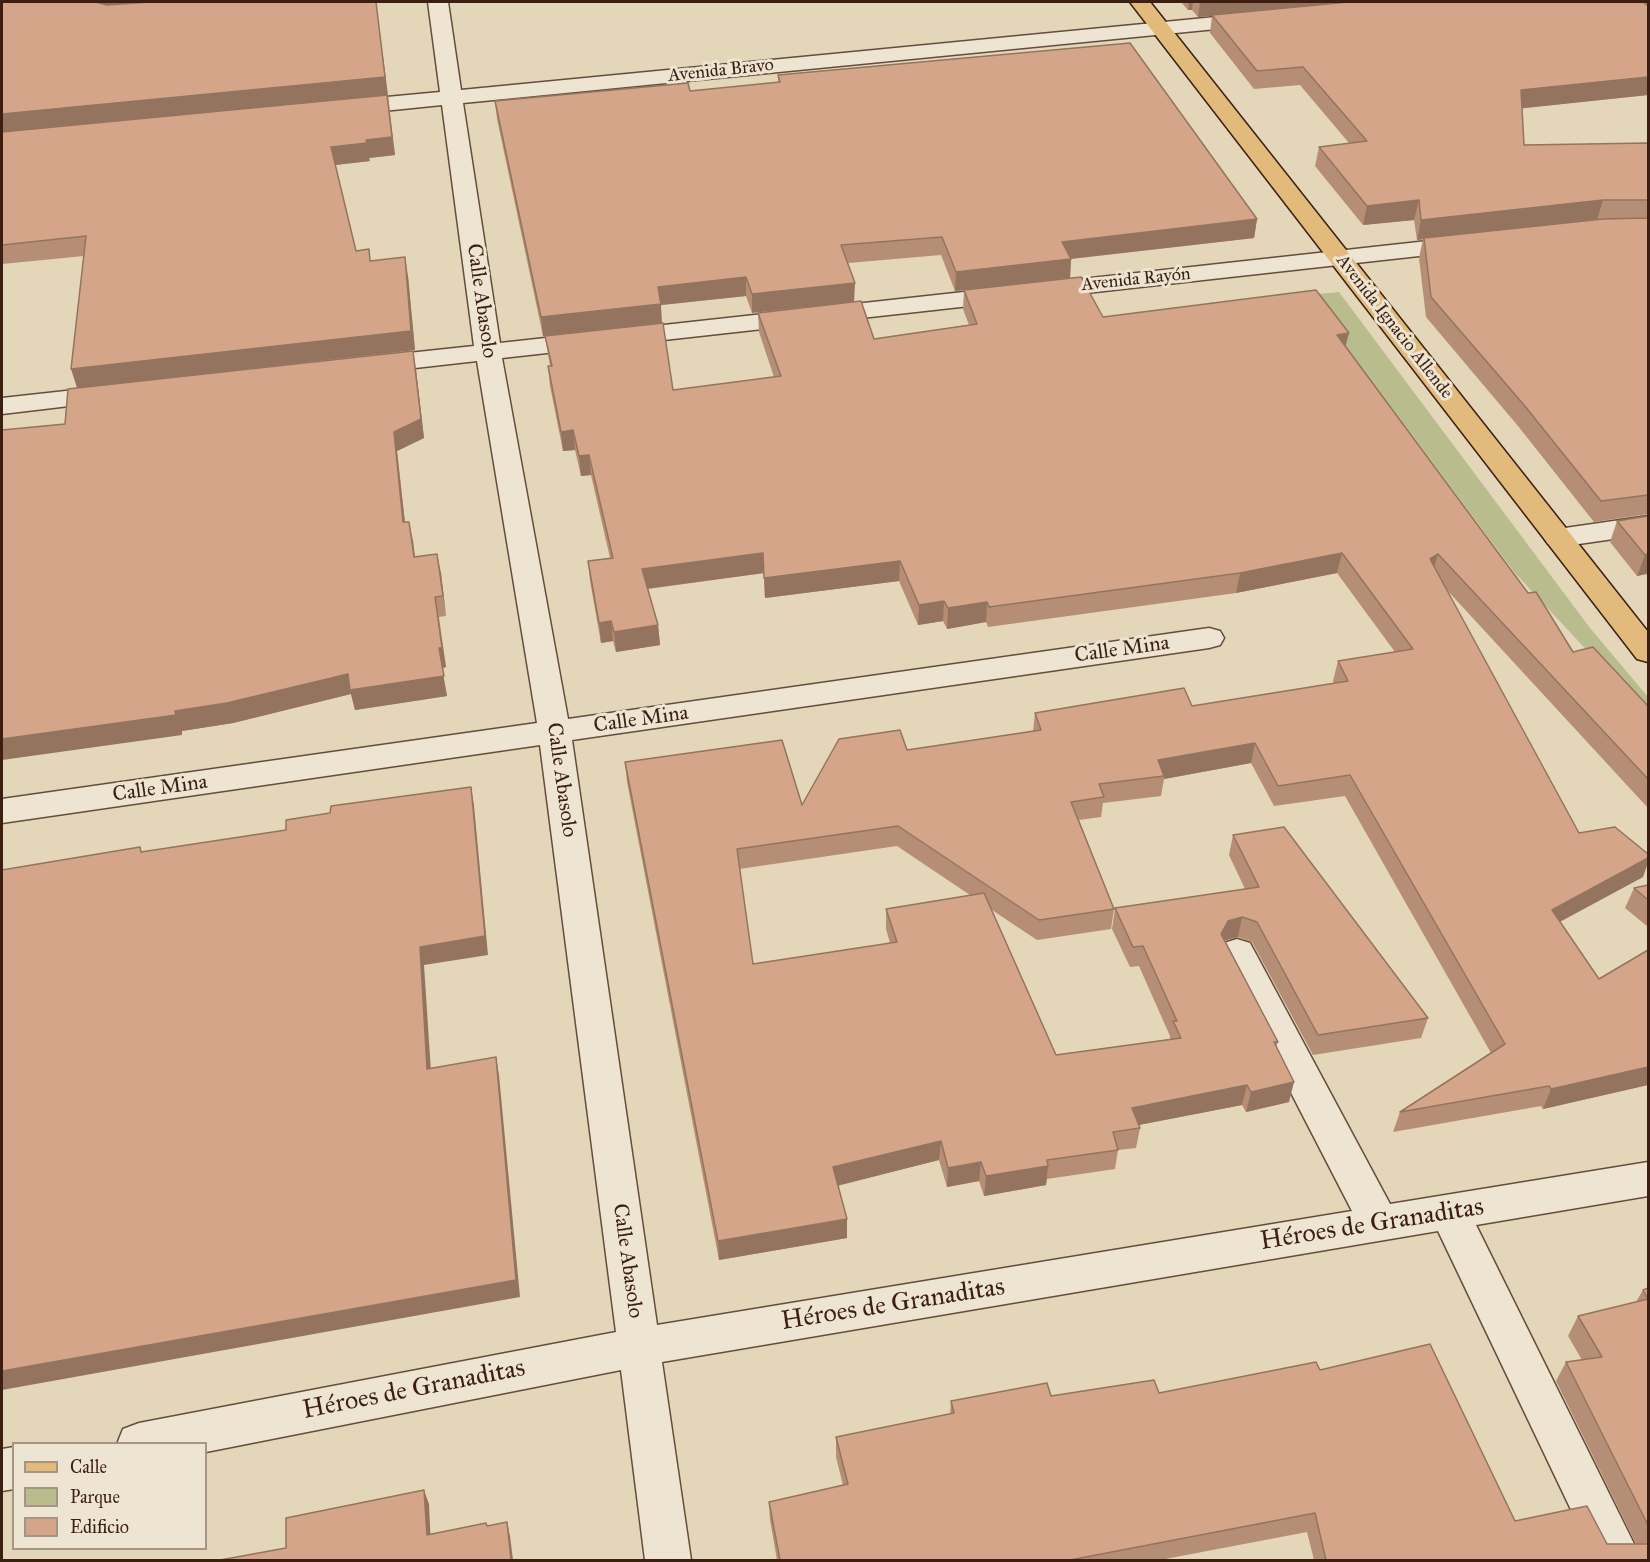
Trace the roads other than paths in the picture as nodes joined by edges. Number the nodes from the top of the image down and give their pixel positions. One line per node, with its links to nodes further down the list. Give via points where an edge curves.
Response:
1 (438, 2): 5 (street, Calle Abasolo)
2 (1140, 2): 4 (main road, Avenida Ignacio Allende)
3 (1277, 17): 4 (street, Avenida Bravo)
4 (1160, 29): 5 (street, Avenida Bravo); 8 (main road, Avenida Ignacio Allende)
5 (452, 97): 6 (street, Avenida Bravo); 9 (street, Calle Abasolo)
6 (321, 110)
7 (1492, 241): 8 (street, Avenida Rayón)
8 (1340, 257): 9 (street, Avenida Rayón); 14 (main road, Avenida Ignacio Allende)
9 (488, 352): 10 (street, Avenida Rayón); 17 (street, Calle Abasolo)
10 (345, 368)
11 (132, 392): 12 (street)
12 (2, 406)
13 (1648, 525): 14 (street)
14 (1558, 538): 16 (main road, Avenida Ignacio Allende)
15 (1209, 638): 17 (street, Calle Mina)
16 (1648, 652)
17 (555, 733): 18 (street, Calle Mina); 23 (street, Calle Abasolo)
18 (2, 811)
19 (1237, 953): 22 (street)
20 (1648, 1179): 21 (street, Héroes de Granaditas)
21 (1449, 1212): 22 (street, Héroes de Granaditas); 26 (street)
22 (1380, 1224): 23 (street, Héroes de Granaditas)
23 (639, 1347): 24 (street, Héroes de Granaditas); 25 (street, Calle Abasolo)
24 (144, 1442)
25 (668, 1560)
26 (1619, 1560)

